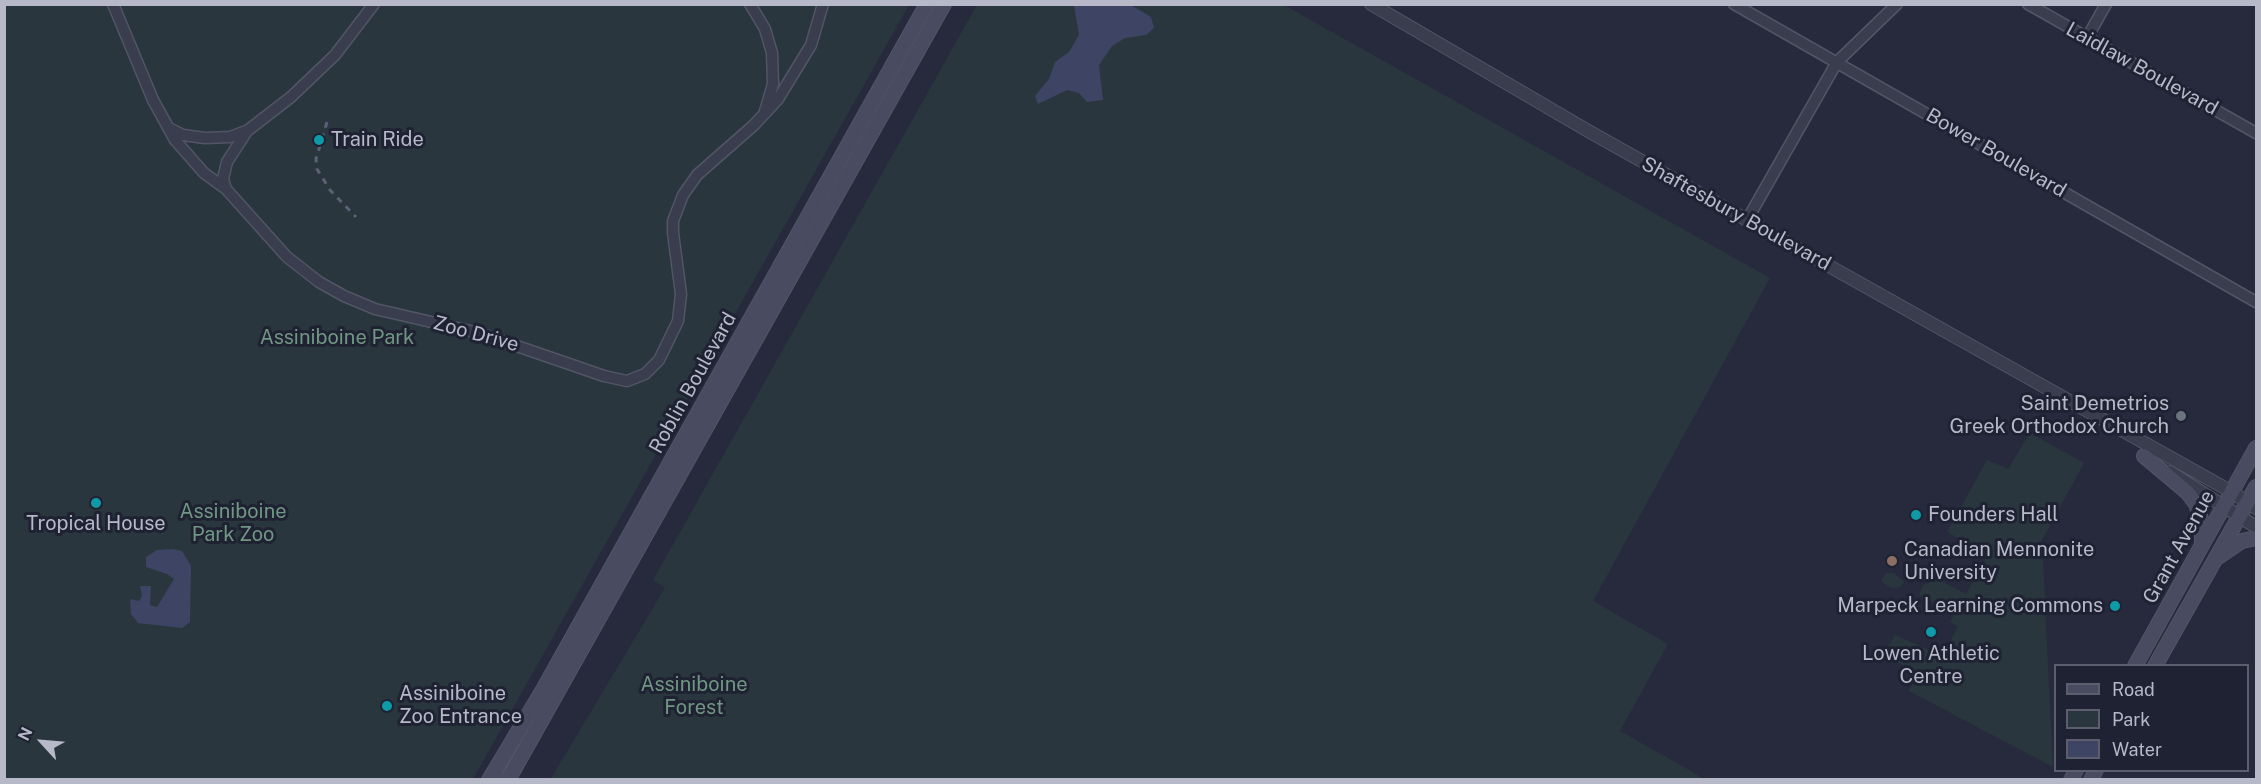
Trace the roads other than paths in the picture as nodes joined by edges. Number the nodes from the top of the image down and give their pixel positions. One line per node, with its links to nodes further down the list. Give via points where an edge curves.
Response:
1 (113, 4): 15 (street, Zoo Drive, via 153,100)
2 (374, 4): 16 (street, via 335,55)
3 (750, 4): 14 (street, via 765,29 774,63 774,84)
4 (824, 4): 14 (street, Zoo Drive, via 806,56)
5 (927, 4): 35 (main road, Roblin Boulevard)
6 (944, 4): 36 (main road, Roblin Boulevard)
7 (1371, 4): 19 (street, Shaftesbury Boulevard)
8 (1734, 4): 13 (street, Bower Boulevard)
9 (1897, 4): 13 (street)
10 (2028, 4): 12 (street, Laidlaw Boulevard)
11 (2106, 4): 12 (street)
12 (2087, 38): 17 (street, Laidlaw Boulevard)
13 (1837, 62): 19 (street); 20 (street, Bower Boulevard)
14 (762, 117): 18 (street, Zoo Drive, via 697,175 683,195 673,233 681,294 678,321 659,360 645,374 627,381 479,333 386,312 344,297 287,257)
15 (169, 128): 16 (street, via 205,138 230,137); 18 (street, Zoo Drive, via 204,173)
16 (247, 131): 18 (street, via 227,162 223,178)
17 (2256, 133)
18 (226, 189)
19 (1747, 220): 21 (street, Shaftesbury Boulevard)
20 (2256, 302)
21 (2102, 420): 23 (street, Shaftesbury Boulevard); 25 (street, Shaftesbury Boulevard)
22 (2256, 448): 25 (main road, Grant Avenue)
23 (2144, 456): 27 (street, Shaftesbury Boulevard); 31 (main road, via 2196,504 2202,522)
24 (2256, 486): 26 (main road, Grant Avenue)
25 (2232, 492): 26 (street, Shaftesbury Boulevard); 27 (main road, Grant Avenue)
26 (2252, 505): 28 (main road, Grant Avenue)
27 (2225, 506): 28 (street, Shaftesbury Boulevard); 31 (main road, Grant Avenue)
28 (2237, 517): 29 (street, Shaftesbury Boulevard); 32 (main road, Grant Avenue)
29 (2256, 527)
30 (2256, 538): 32 (main road, via 2242,541)
31 (2202, 545): 33 (main road, Grant Avenue)
32 (2213, 561): 34 (main road, Grant Avenue)
33 (2136, 664)
34 (2156, 664)
35 (489, 780)
36 (508, 780)

